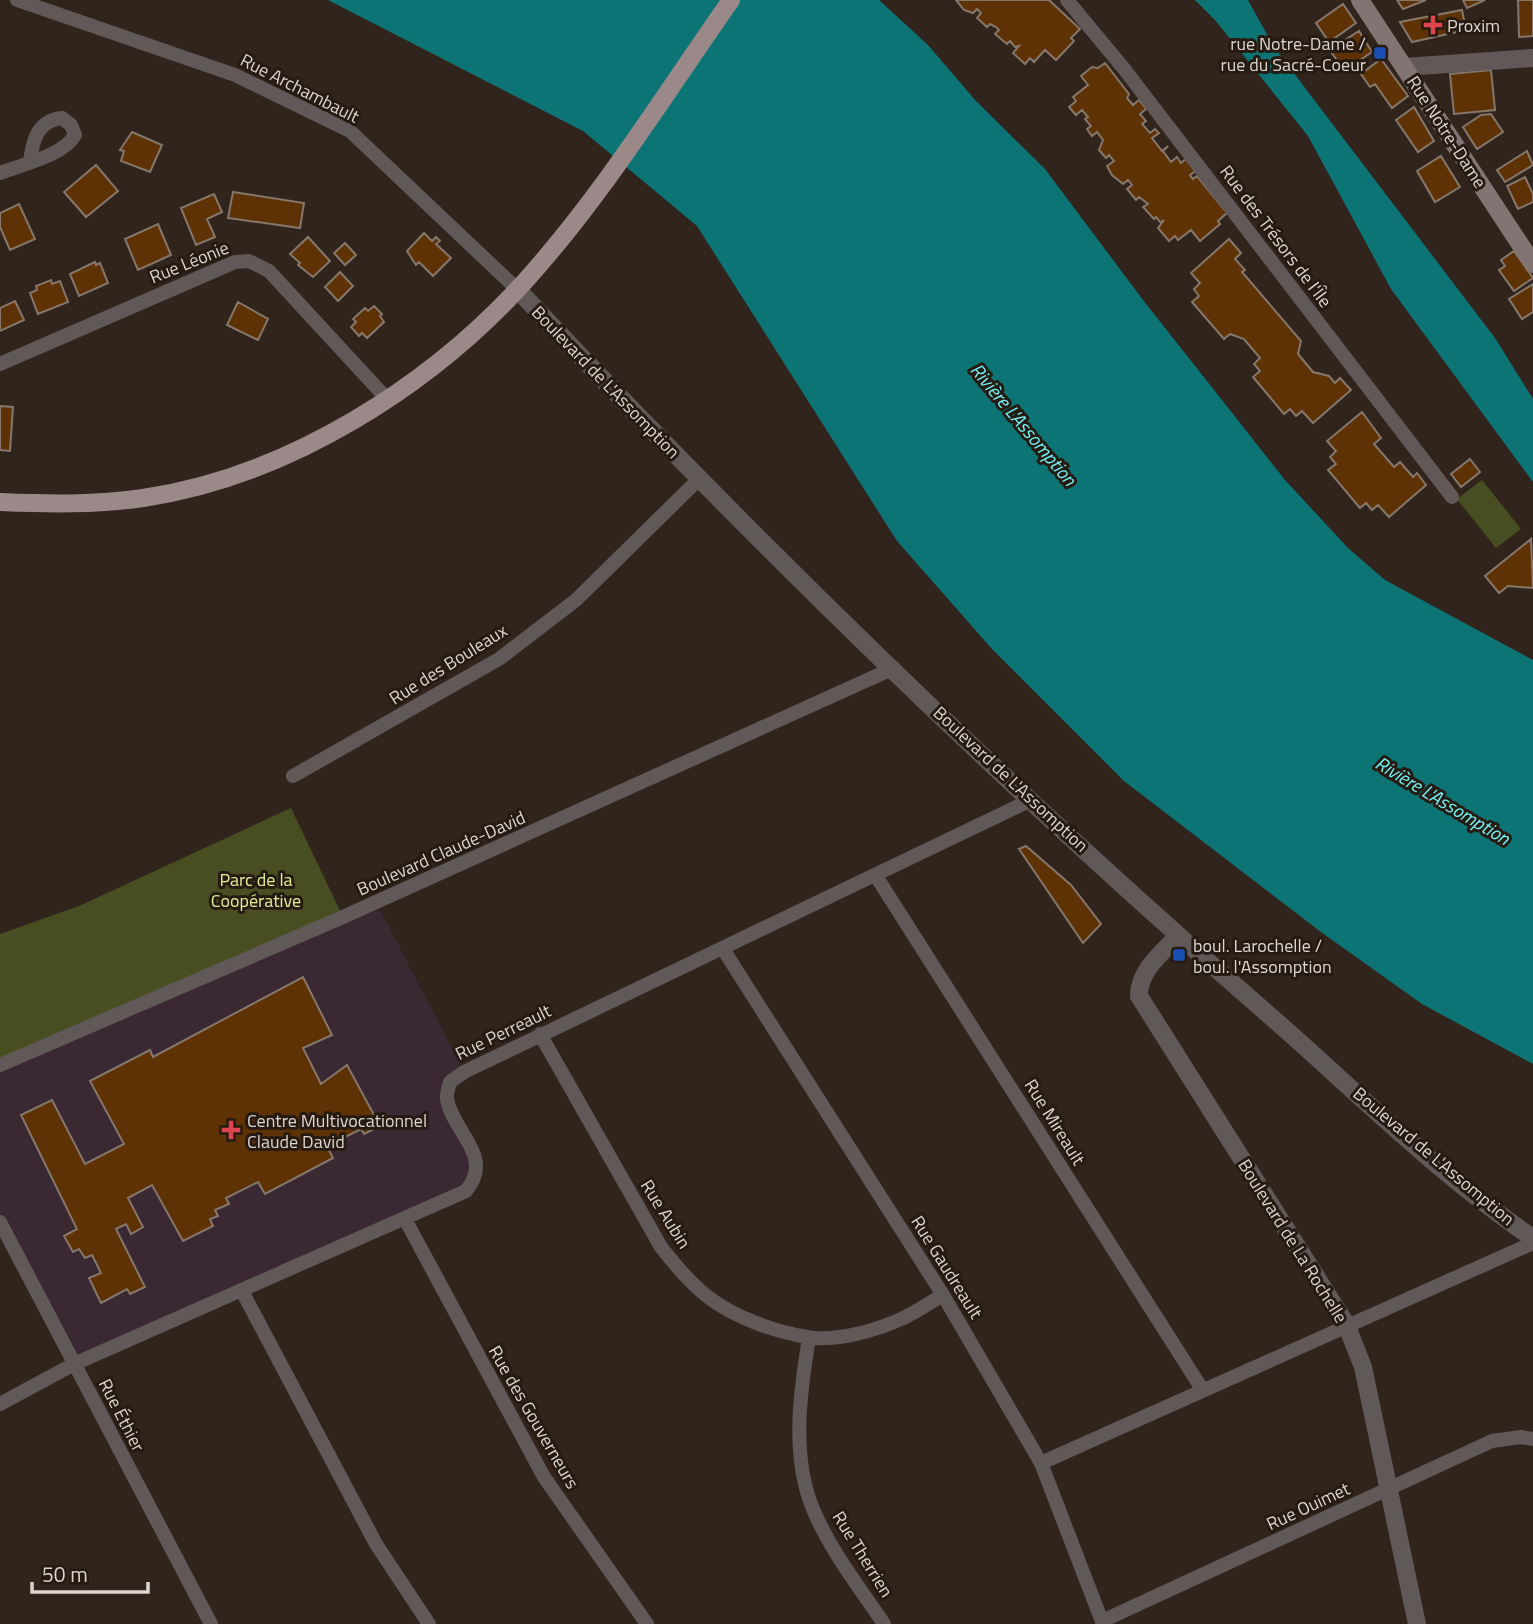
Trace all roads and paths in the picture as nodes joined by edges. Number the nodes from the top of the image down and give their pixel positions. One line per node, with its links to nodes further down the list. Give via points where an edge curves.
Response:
1 (17, 0): 10 (street, Rue Archambault, via 235,75 350,131)
2 (730, 0): 10 (main road, via 599,189)
3 (1066, 0): 14 (street, Rue des Trésors de l'Île, via 1125,69)
4 (1360, 0): 6 (main road, Rue Notre-Dame)
5 (1533, 58): 6 (street)
6 (1404, 67): 9 (main road, Rue Notre-Dame)
7 (30, 161): 8 (street)
8 (0, 173)
9 (1533, 264)
10 (517, 289): 12 (main road); 13 (street, Boulevard de L'Assomption)
11 (0, 364): 12 (street, Rue Léonie, via 235,262 249,261 269,271)
12 (388, 400): 15 (main road, via 279,460 209,484 102,503)
13 (699, 479): 16 (street, Boulevard de L'Assomption); 17 (street, Rue des Bouleaux, via 576,600 499,659)
14 (1452, 498)
15 (0, 502)
16 (894, 668): 18 (street, Boulevard de L'Assomption); 23 (street, Boulevard Claude-David, via 343,917)
17 (293, 776)
18 (1031, 800): 19 (street, Rue Perreault); 20 (street, Boulevard de L'Assomption)
19 (876, 876): 21 (street, Rue Perreault); 33 (street, Rue Mireault)
20 (1178, 936): 26 (street, Boulevard de L'Assomption, via 1495,1212); 30 (street, Boulevard de La Rochelle, via 1139,981 1139,996)
21 (723, 949): 22 (street, Rue Perreault); 29 (street, Rue Gaudreault)
22 (540, 1034): 24 (street, Rue Perreault, via 450,1082 447,1098 477,1163 476,1179 466,1191); 31 (street, Rue Aubin, via 661,1247 684,1275 709,1298 738,1314)
23 (0, 1065)
24 (405, 1219): 28 (street, Rue Perreault); 41 (street, Rue des Gouverneurs, via 544,1477)
25 (0, 1222): 32 (street, Rue Éthier)
26 (1533, 1238)
27 (1533, 1243): 30 (street)
28 (242, 1291): 32 (street, Rue Perreault); 40 (street, via 376,1544)
29 (943, 1295): 31 (street, Rue Aubin, via 880,1327); 36 (street, Rue Gaudreault)
30 (1346, 1324): 33 (street); 37 (street, Boulevard de La Rochelle, via 1363,1367)
31 (808, 1338): 42 (street, Rue Therrien, via 799,1419 812,1507)
32 (75, 1364): 34 (street, Rue Perreault); 39 (street, Rue Éthier)
33 (1202, 1389): 36 (street)
34 (0, 1404)
35 (1533, 1439): 37 (street, Rue Ouimet, via 1492,1441)
36 (1041, 1462): 38 (street, Rue Gaudreault)
37 (1391, 1489): 38 (street, Rue Ouimet); 43 (street, Boulevard de La Rochelle)
38 (1102, 1623)
39 (211, 1624)
40 (429, 1624)
41 (647, 1624)
42 (884, 1624)
43 (1417, 1624)

